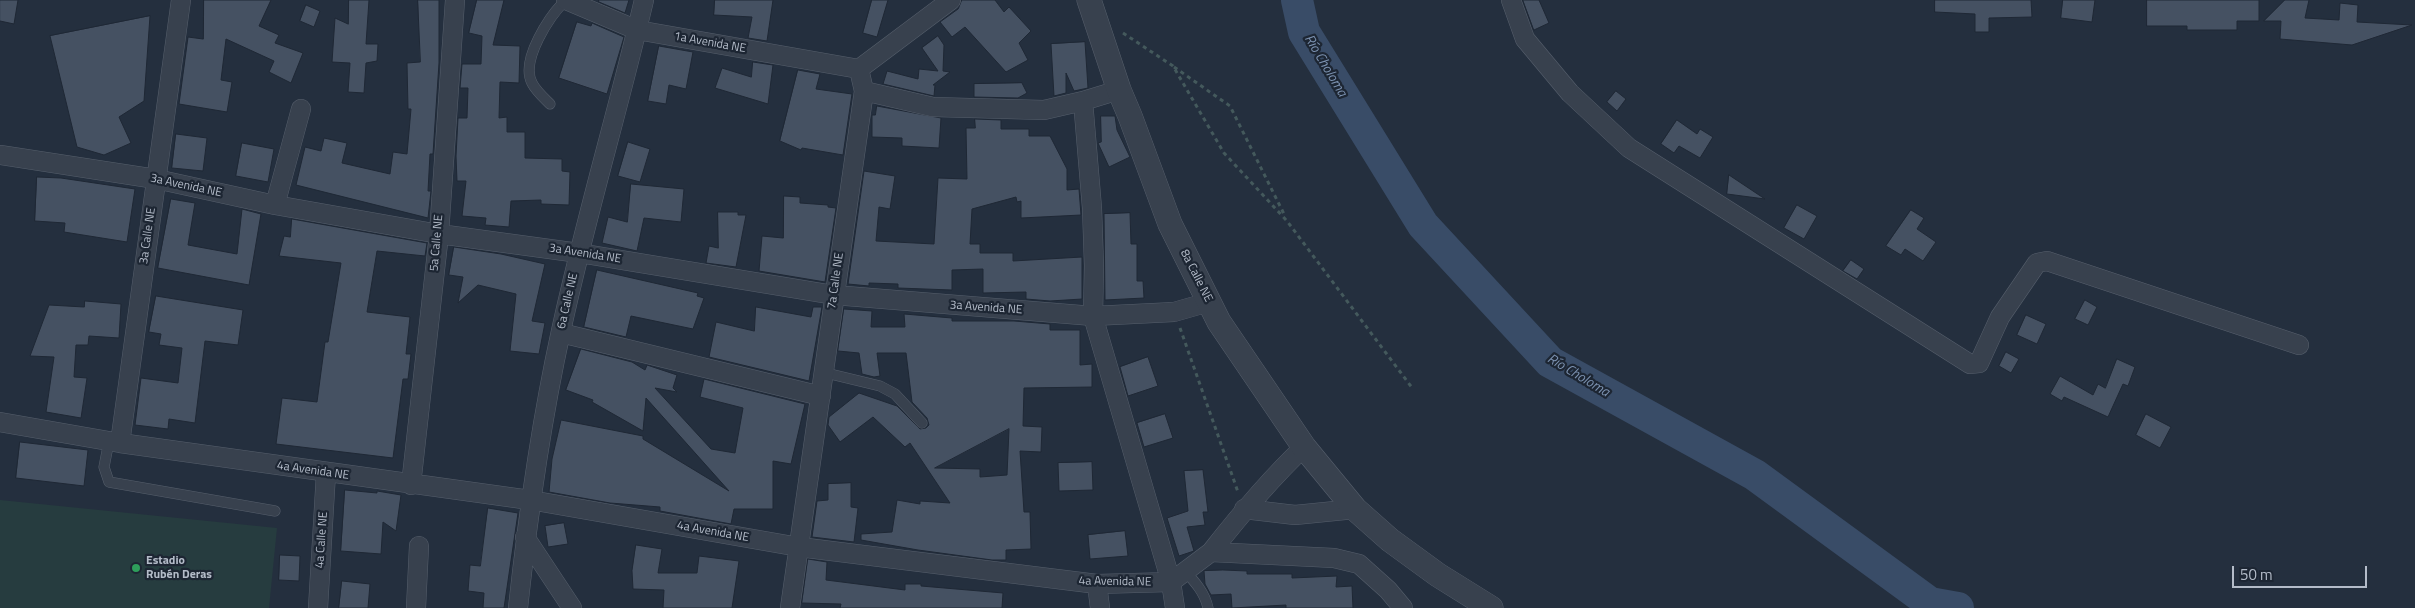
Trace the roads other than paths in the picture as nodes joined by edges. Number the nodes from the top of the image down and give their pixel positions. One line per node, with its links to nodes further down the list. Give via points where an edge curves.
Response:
1 (181, 0): 16 (street, 3a Calle NE)
2 (456, 0): 18 (street, 5a Calle NE)
3 (566, 0): 8 (street, 1a Avenida NE); 13 (lane, via 542,31 529,71 531,83)
4 (644, 0): 8 (street, 6a Calle NE)
5 (951, 0): 9 (street)
6 (1089, 0): 10 (street)
7 (1511, 0): 24 (street, via 1525,39 1570,93 1629,148 1970,364 1979,362 2000,317 2037,263 2047,261)
8 (637, 30): 9 (street, 1a Avenida NE); 19 (street, 6a Calle NE)
9 (858, 70): 11 (street, 7a Calle NE)
10 (1118, 90): 12 (street); 21 (street, 8a Calle NE, via 1170,224)
11 (864, 91): 12 (street, via 932,107 1044,110); 20 (street, 7a Calle NE)
12 (1083, 101): 22 (street, via 1092,218)
13 (550, 104)
14 (302, 109): 17 (street)
15 (0, 155): 16 (street, 3a Avenida NE)
16 (156, 179): 17 (street, 3a Avenida NE); 29 (street, 3a Calle NE)
17 (275, 205): 18 (street, 3a Avenida NE)
18 (439, 234): 19 (street, 3a Avenida NE); 32 (street, 5a Calle NE)
19 (579, 253): 20 (street, 3a Avenida NE); 23 (street, 6a Calle NE)
20 (834, 295): 22 (street, 3a Avenida NE); 25 (street, 7a Calle NE)
21 (1209, 302): 22 (street, 3a Avenida NE, via 1174,312); 30 (street, 8a Calle NE)
22 (1093, 316): 42 (street)
23 (561, 333): 26 (street); 33 (street, 6a Calle NE)
24 (2299, 345)
25 (822, 372): 26 (street, 7a Calle NE); 28 (lane, via 880,386 895,394)
26 (821, 396): 39 (street, 7a Calle NE)
27 (0, 422): 29 (street, 4a Avenida NE)
28 (922, 423)
29 (114, 442): 31 (street, 4a Avenida NE); 36 (lane, via 104,467 109,482)
30 (1304, 447): 34 (street); 35 (street, 8a Calle NE)
31 (326, 472): 32 (street, 4a Avenida NE); 44 (street, 4a Calle NE)
32 (411, 485): 33 (street, 4a Avenida NE)
33 (530, 500): 37 (street, 6a Calle NE); 39 (street, 4a Avenida NE)
34 (1244, 509): 35 (street, via 1295,515); 40 (street)
35 (1355, 509): 53 (street, 8a Calle NE, via 1430,570)
36 (275, 511)
37 (525, 537): 46 (street, 6a Calle NE); 47 (street)
38 (419, 546): 45 (street)
39 (800, 548): 43 (street, 4a Avenida NE); 48 (street, 7a Calle NE)
40 (1211, 552): 41 (street); 52 (street, via 1334,558 1359,564)
41 (1185, 571): 42 (street); 51 (lane, via 1207,600)
42 (1171, 582): 43 (street, 4a Avenida NE); 50 (street)
43 (1097, 584): 49 (street)
44 (318, 608)
45 (416, 608)
46 (518, 608)
47 (572, 608)
48 (790, 608)
49 (1100, 608)
50 (1175, 608)
51 (1208, 608)
52 (1403, 608)
53 (1492, 608)

